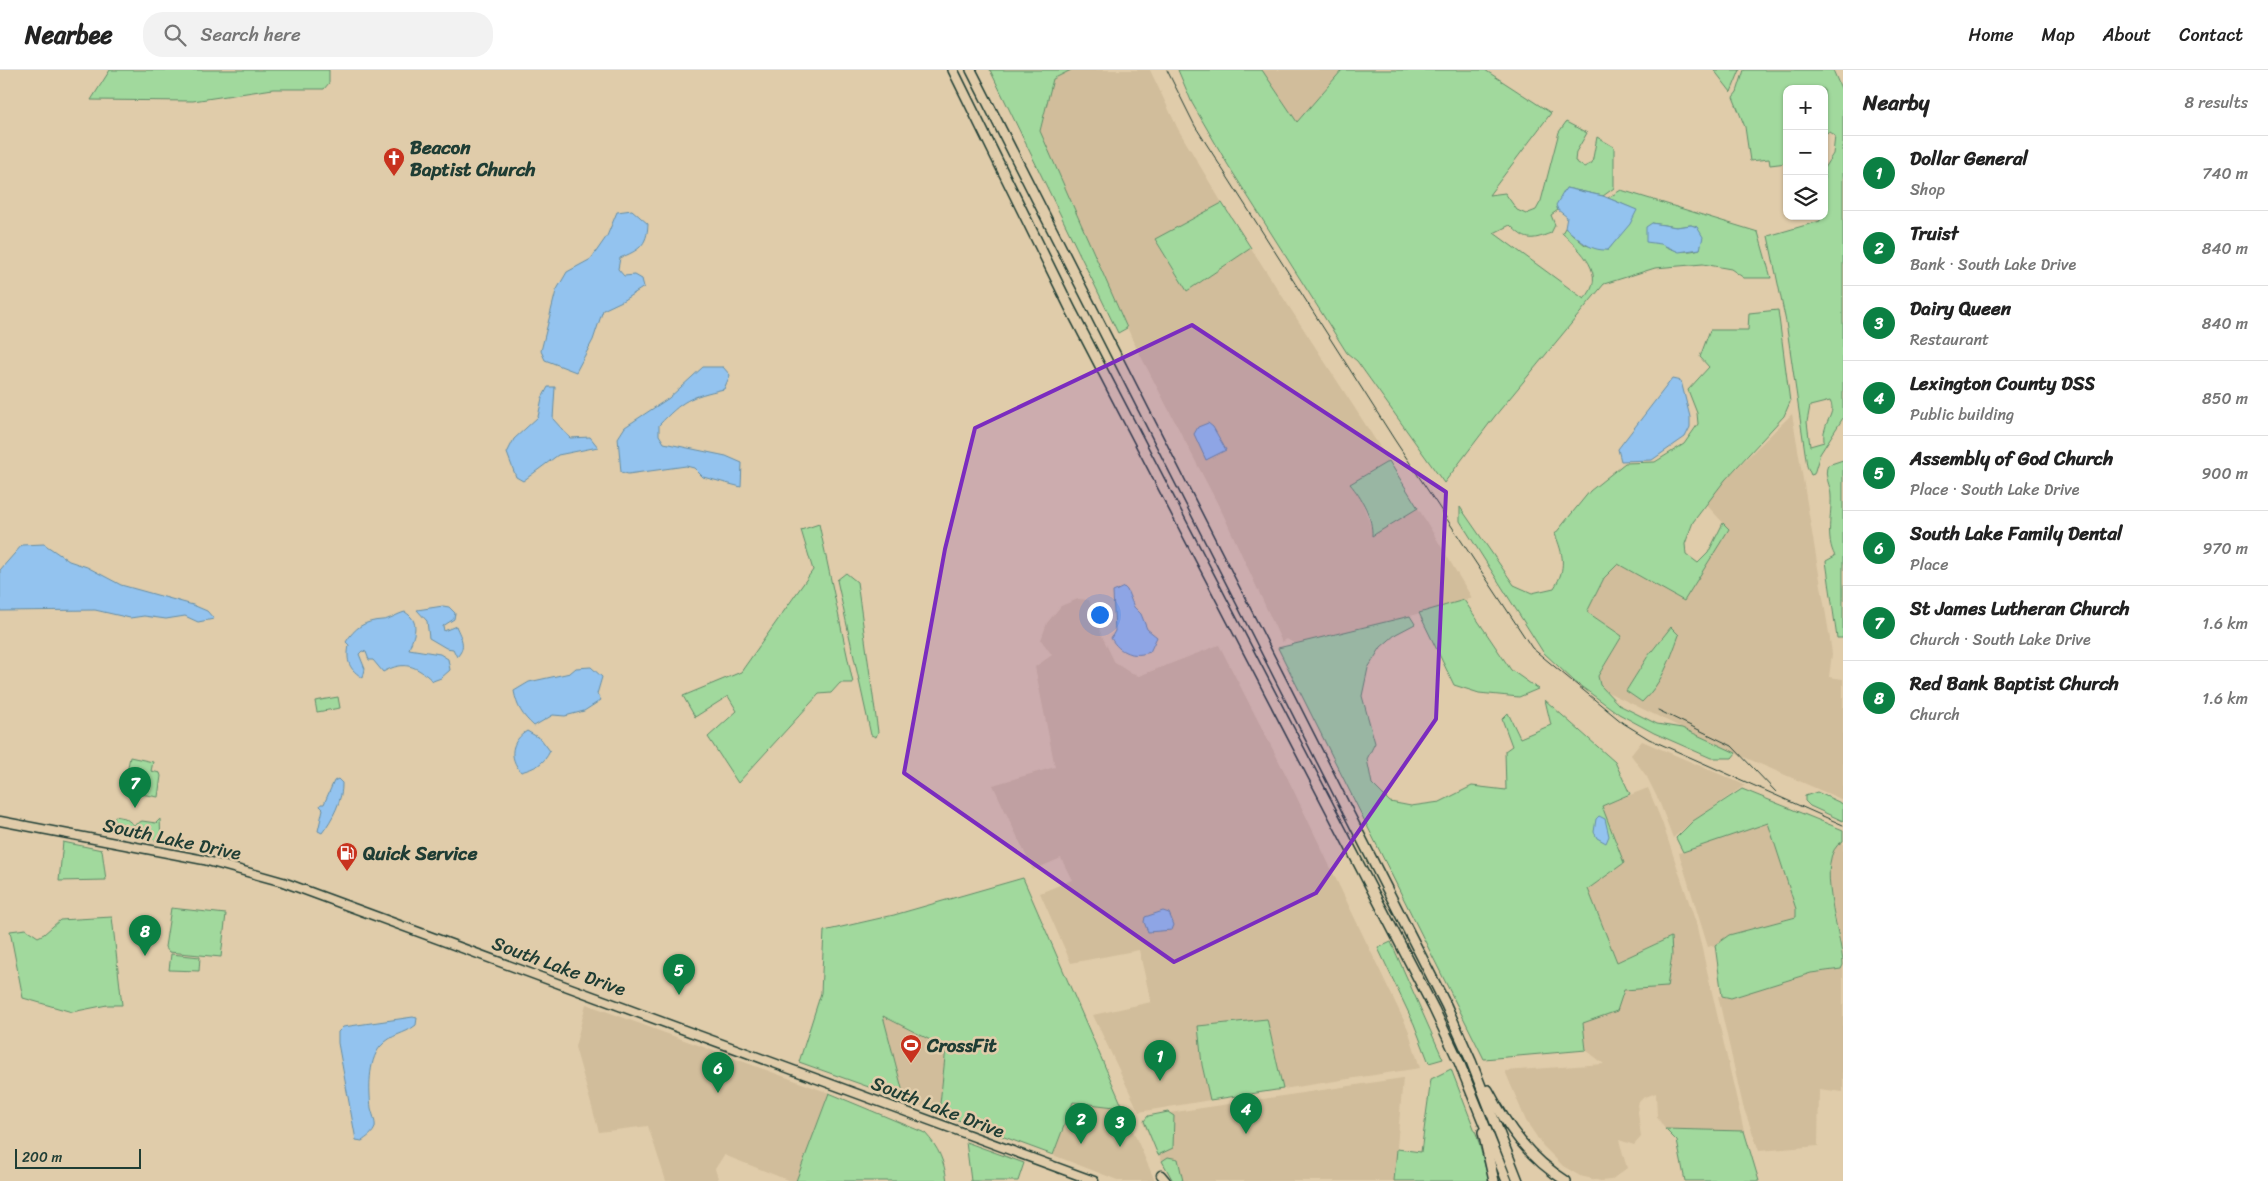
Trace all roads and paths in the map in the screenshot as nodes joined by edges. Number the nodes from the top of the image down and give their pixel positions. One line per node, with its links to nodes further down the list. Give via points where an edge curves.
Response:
1 (953, 70): 5 (highway, via 1070,308 1418,977)
2 (970, 70): 4 (highway)
3 (0, 821): 6 (main road, South Lake Drive, via 186,856 283,882)
4 (1458, 1030): 11 (highway); 12 (highway, via 1512,1132 1536,1160)
5 (1480, 1112): 9 (highway); 10 (highway)
6 (1094, 1181)
7 (1160, 1181): 8 (main road, via 1161,1175)
8 (1166, 1181)
9 (1494, 1181)
10 (1507, 1181)
11 (1518, 1181)
12 (1566, 1181)

